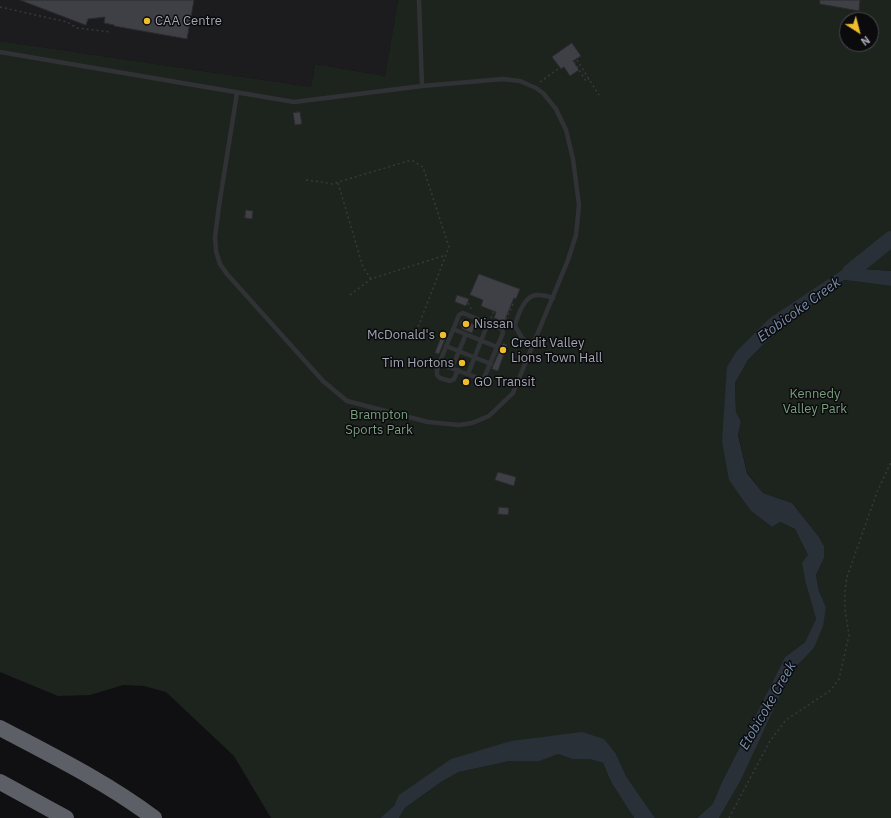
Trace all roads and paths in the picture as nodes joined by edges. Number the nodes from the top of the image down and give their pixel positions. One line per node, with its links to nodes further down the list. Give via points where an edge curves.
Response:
1 (419, 0): 9 (lane)
2 (0, 7): 3 (path, via 67,22 77,28)
3 (111, 32)
4 (0, 52): 11 (lane)
5 (577, 60): 8 (path)
6 (574, 62): 8 (path, via 586,81)
7 (558, 70): 10 (path)
8 (589, 79): 12 (path)
9 (422, 86): 10 (lane, via 504,79 520,81); 11 (lane, via 294,102)
10 (533, 87): 18 (lane, via 543,93 556,109 566,130 579,205 576,235)
11 (237, 93): 31 (lane, via 219,206 216,251 220,264 227,274 323,381 347,401 428,422 460,425 489,416 513,393)
12 (600, 95)
13 (306, 180): 14 (path, via 330,185)
14 (338, 183): 15 (path, via 406,161 420,164 425,172 448,244); 16 (path, via 363,266)
15 (446, 255): 16 (path); 26 (path)
16 (371, 279): 17 (path)
17 (350, 295)
18 (552, 298): 31 (lane); 31 (lane, via 534,295 524,303 515,326 522,338)
19 (468, 303): 22 (path)
20 (517, 305): 24 (path, via 512,303)
21 (495, 308): 23 (path)
22 (470, 311)
23 (490, 321): 25 (lane, via 461,313); 28 (lane); 30 (lane, via 503,330)
24 (504, 324)
25 (453, 329): 27 (lane); 29 (lane)
26 (415, 334)
27 (466, 334): 28 (lane); 32 (lane)
28 (482, 340): 30 (lane); 33 (lane)
29 (446, 346): 32 (lane); 34 (lane)
30 (497, 347): 35 (lane)
31 (532, 347)
32 (459, 351): 33 (lane); 36 (lane)
33 (475, 357): 35 (lane); 38 (lane)
34 (440, 364): 36 (lane); 37 (lane, via 436,374 440,378 452,381)
35 (491, 364): 38 (lane, via 483,379)
36 (452, 368): 37 (lane)
37 (458, 370): 38 (lane)
38 (468, 374)
39 (891, 462): 46 (path, via 876,492 847,577 845,610 849,635 838,679 831,690 786,720 763,753)
40 (0, 720): 42 (highway, via 65,756)
41 (0, 728): 42 (highway)
42 (83, 772): 45 (highway, via 129,799)
43 (0, 782): 44 (highway)
44 (66, 818)
45 (154, 818)
46 (729, 818)

